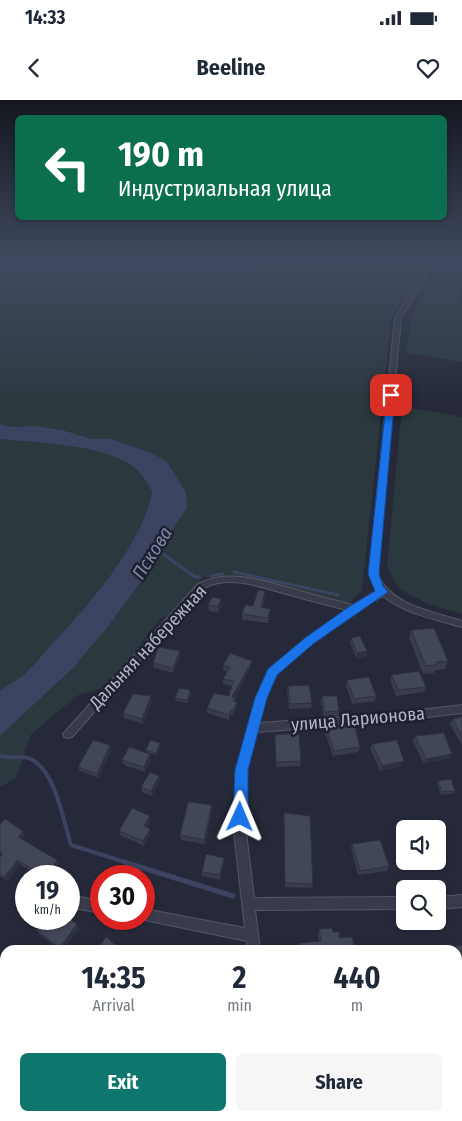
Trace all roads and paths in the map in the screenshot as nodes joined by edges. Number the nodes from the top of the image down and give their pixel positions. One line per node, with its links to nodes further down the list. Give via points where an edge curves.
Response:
1 (403, 311): 2 (street, via 398,318 374,574)
2 (382, 592): 3 (street); 4 (street, via 401,604)
3 (354, 608): 6 (street, via 272,672); 7 (street, Дальняя набережная, via 246,580 206,583)
4 (462, 624)
5 (462, 709): 6 (street, улица Ларионова)
6 (253, 728): 10 (street, via 242,770 240,823)
7 (68, 734)
8 (462, 901): 9 (street)
9 (446, 902)
10 (250, 904): 11 (street); 13 (street)
11 (396, 904)
12 (155, 917): 13 (street)
13 (253, 936): 14 (street)
14 (254, 945)

